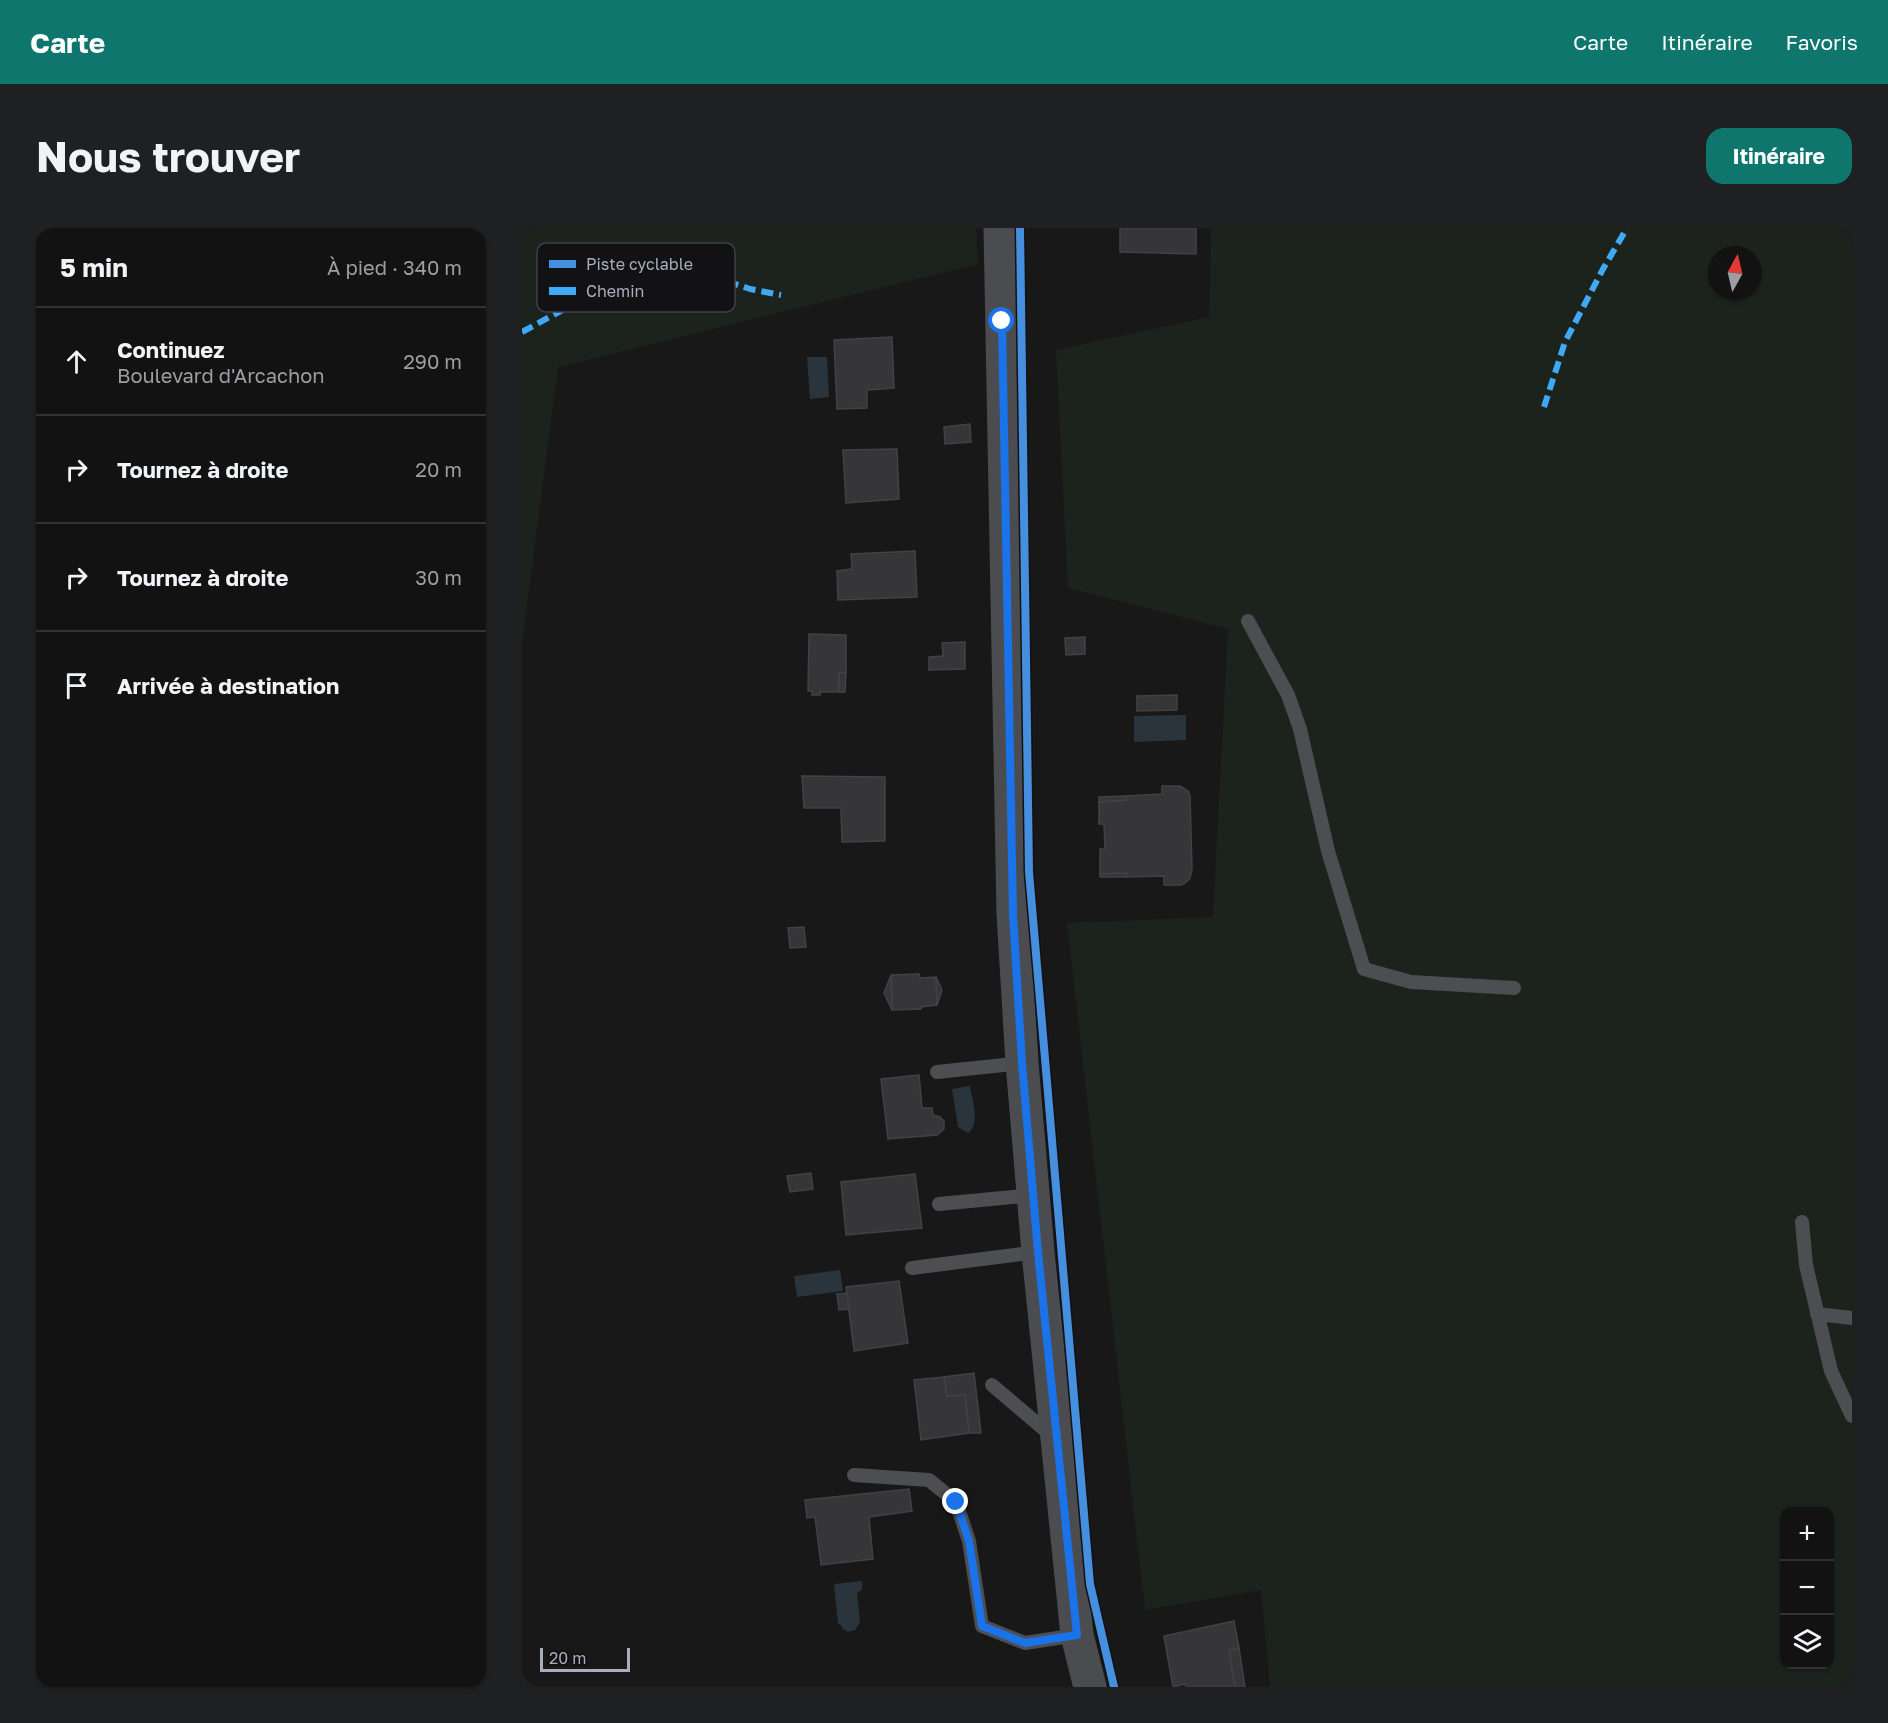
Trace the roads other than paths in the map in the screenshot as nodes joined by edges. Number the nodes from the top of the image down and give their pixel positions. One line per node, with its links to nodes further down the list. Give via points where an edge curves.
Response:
1 (1000, 228): 4 (main road, via 1013,914)
2 (1248, 621): 3 (lane, via 1287,695 1300,729 1328,851 1364,969 1411,982)
3 (1514, 988)
4 (1022, 1063): 5 (lane); 6 (main road)
5 (937, 1072)
6 (1034, 1195): 7 (lane); 9 (main road)
7 (939, 1204)
8 (1802, 1222): 11 (lane)
9 (1038, 1252): 10 (lane); 15 (main road)
10 (912, 1268)
11 (1817, 1314): 12 (lane); 14 (lane, via 1831,1371)
12 (1852, 1318)
13 (992, 1385): 15 (lane)
14 (1852, 1416)
15 (1056, 1440): 17 (main road)
16 (854, 1475): 17 (lane, via 928,1480 956,1502 969,1541 982,1626 1025,1643)
17 (1077, 1635): 18 (main road)
18 (1090, 1687)

